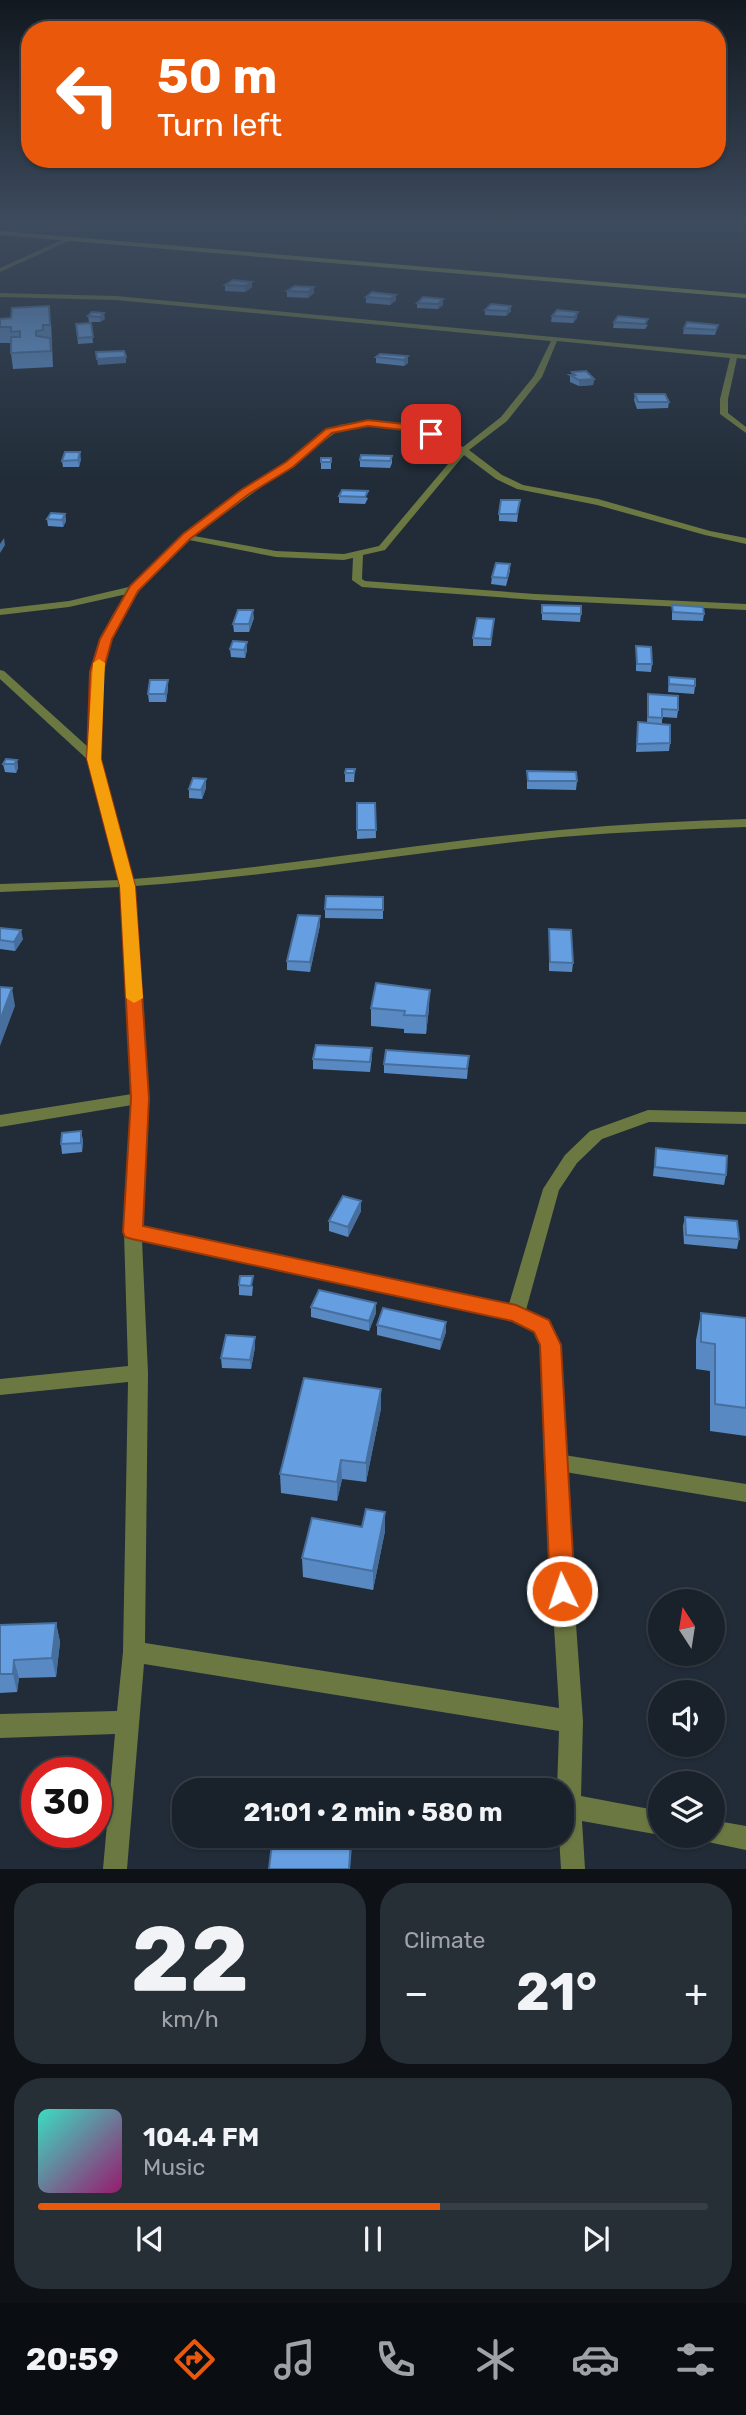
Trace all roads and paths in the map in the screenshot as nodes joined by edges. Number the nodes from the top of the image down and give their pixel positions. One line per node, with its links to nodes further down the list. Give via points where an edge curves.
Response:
1 (225, 308): 2 (street)
2 (555, 339): 3 (street); 6 (street, via 538,377 504,419)
3 (734, 356): 4 (street); 5 (street, via 724,414)
4 (746, 357)
5 (746, 431)
6 (464, 450): 7 (street, via 404,427 368,423 329,431); 8 (street, via 512,484); 9 (street, via 382,548)
7 (187, 537): 9 (street, via 276,554); 10 (street)
8 (746, 541)
9 (358, 555): 11 (street, via 357,580 362,584)
10 (134, 589): 12 (street, via 69,604); 14 (street, via 106,639 96,672)
11 (746, 607)
12 (0, 612)
13 (0, 673): 14 (street)
14 (94, 759): 16 (street)
15 (746, 823): 16 (street, via 541,834)
16 (128, 886): 17 (street); 18 (street)
17 (0, 888)
18 (140, 1098): 20 (street); 21 (street)
19 (746, 1118): 22 (street, via 648,1116 596,1135 571,1159 551,1189)
20 (0, 1121)
21 (132, 1232): 22 (street); 23 (street)
22 (516, 1313): 25 (street, via 542,1326 550,1345)
23 (138, 1373): 24 (street); 27 (street)
24 (0, 1387)
25 (554, 1462): 26 (street); 28 (street)
26 (746, 1493)
27 (134, 1653): 28 (street); 29 (street)
28 (571, 1721): 31 (street)
29 (129, 1722): 30 (street); 37 (street)
30 (0, 1726)
31 (570, 1778)
32 (574, 1807): 33 (street)
33 (648, 1821)
34 (725, 1834): 35 (street)
35 (746, 1838)
36 (572, 1848): 38 (street)
37 (115, 1869)
38 (573, 1869)

